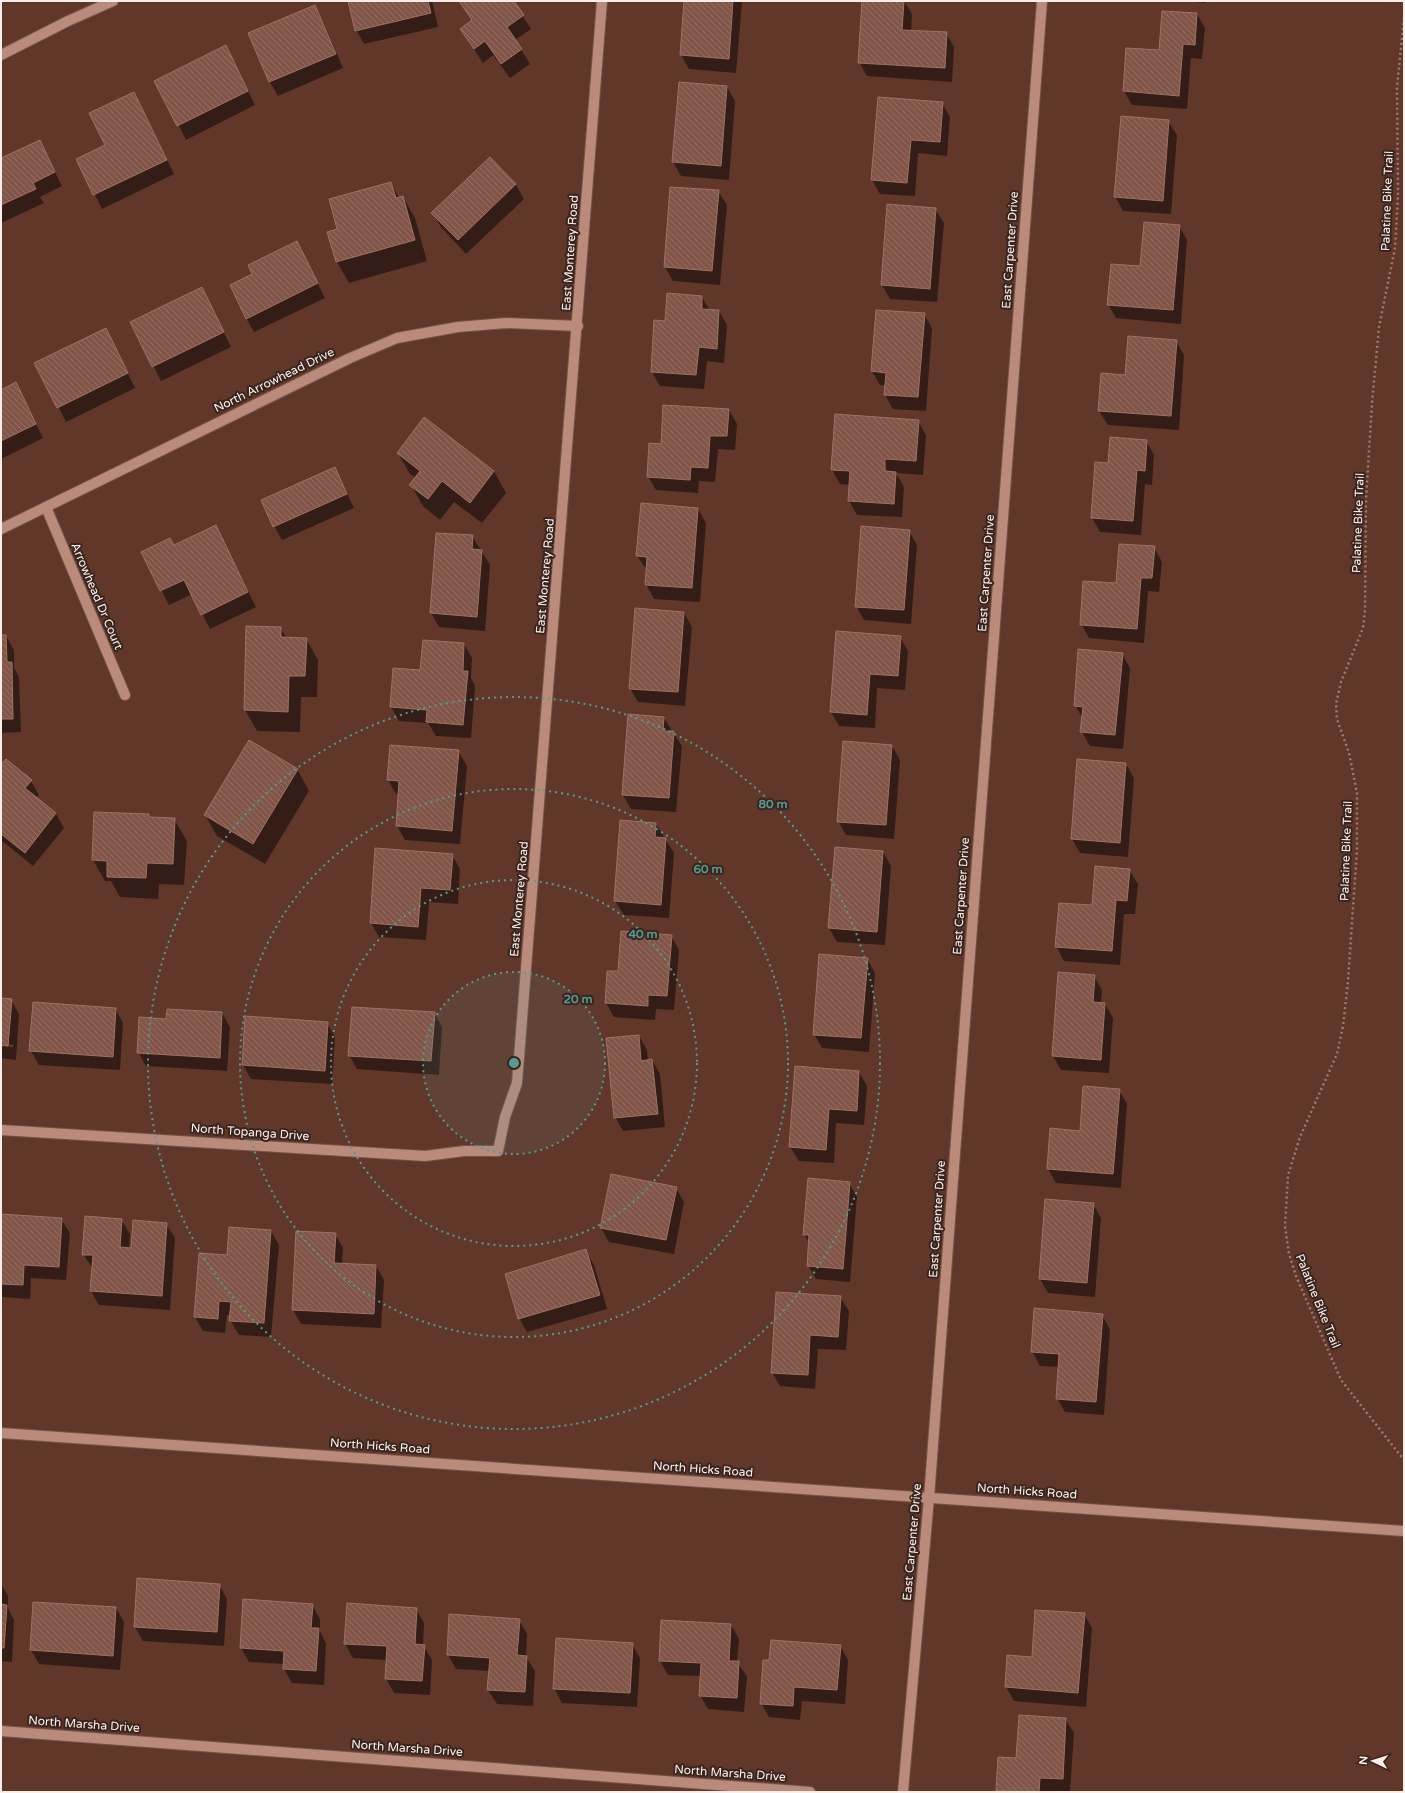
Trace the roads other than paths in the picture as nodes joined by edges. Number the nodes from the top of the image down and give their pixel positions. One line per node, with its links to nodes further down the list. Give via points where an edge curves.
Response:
1 (113, 1): 4 (street)
2 (602, 1): 5 (street, East Monterey Road)
3 (1042, 1): 12 (street, East Carpenter Drive)
4 (1, 55)
5 (578, 326): 6 (street, North Arrowhead Drive, via 506,323 458,327 397,338 343,361); 10 (street, East Monterey Road, via 517,1083 505,1117)
6 (46, 507): 7 (street, North Arrowhead Drive); 8 (street, Arrowhead Dr Court)
7 (1, 529)
8 (125, 695)
9 (1, 1130): 10 (street, North Topanga Drive, via 425,1156 464,1151)
10 (498, 1151)
11 (1, 1433): 12 (street, North Hicks Road)
12 (929, 1498): 13 (street, North Hicks Road); 16 (street, East Carpenter Drive)
13 (1404, 1531)
14 (1, 1731): 15 (street, North Marsha Drive)
15 (810, 1792)
16 (903, 1792)

